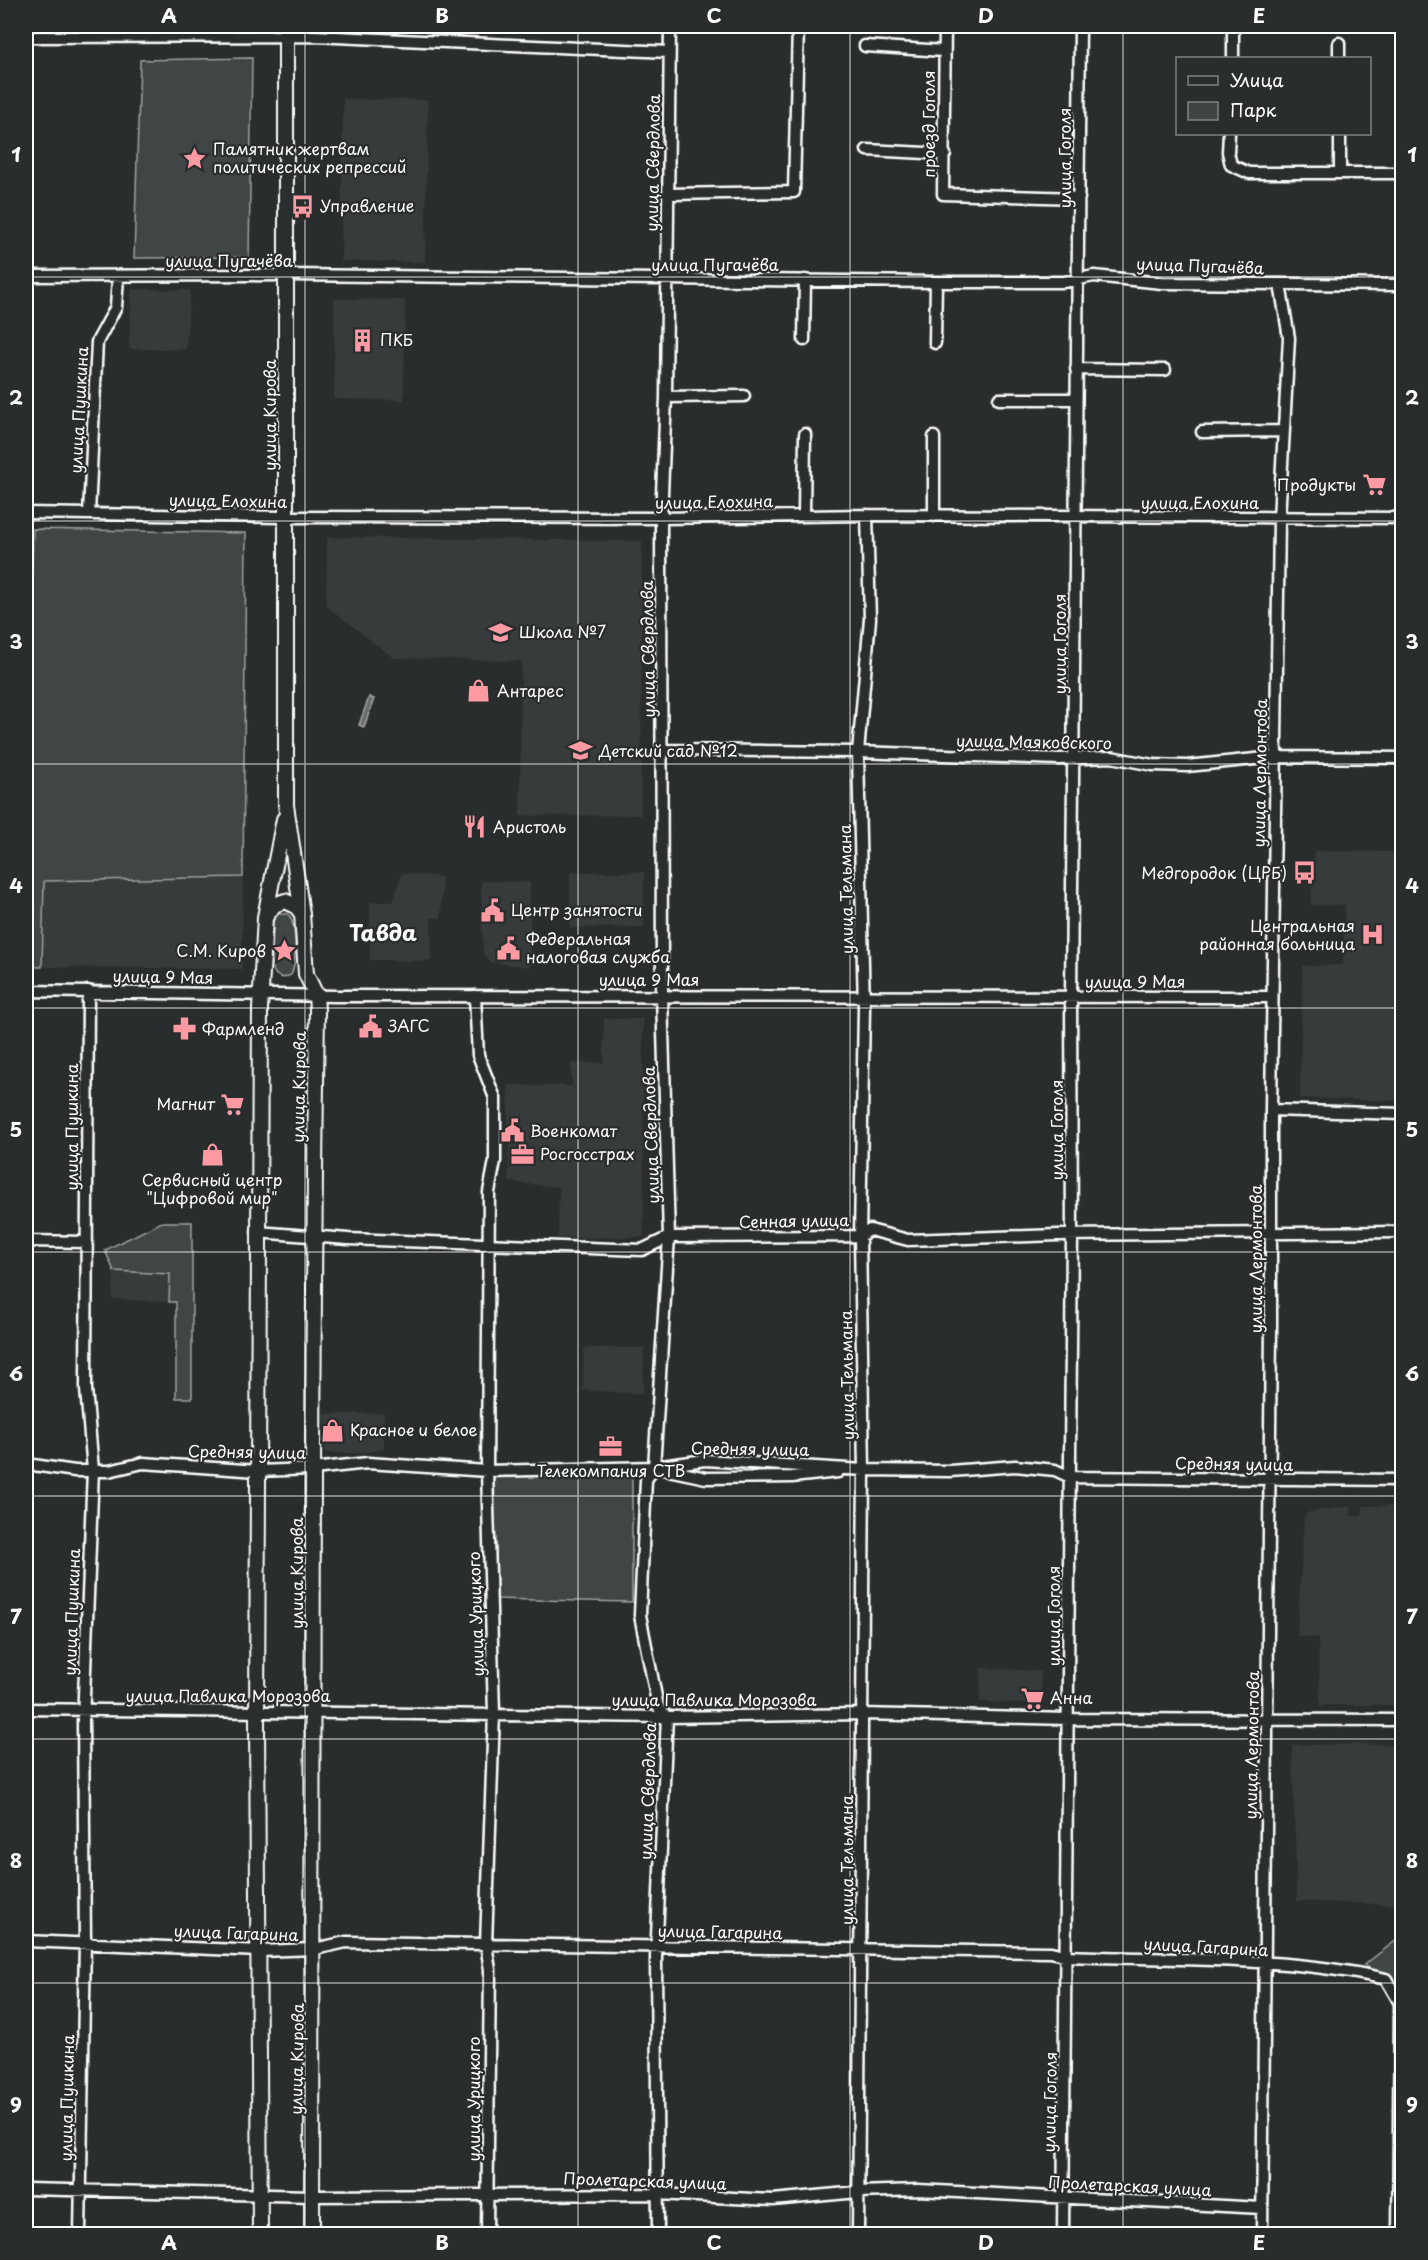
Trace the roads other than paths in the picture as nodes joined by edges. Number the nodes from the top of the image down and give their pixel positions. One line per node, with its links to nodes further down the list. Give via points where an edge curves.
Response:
1 (670, 26): 11 (street, улица Свердлова)
2 (798, 26): 20 (street, via 794,192)
3 (945, 26): 10 (street, проезд Гоголя)
4 (1080, 26): 21 (street, улица Гоголя)
5 (1233, 26): 12 (street)
6 (286, 31): 7 (street); 11 (street); 22 (main road, улица Кирова)
7 (26, 37)
8 (1339, 43): 13 (street)
9 (865, 46): 10 (street)
10 (944, 51): 17 (street, проезд Гоголя)
11 (669, 52): 20 (street, улица Свердлова)
12 (1233, 57)
13 (1339, 57)
14 (1229, 135): 18 (street, via 1231,165 1249,173)
15 (1340, 135): 18 (street)
16 (867, 150): 17 (street)
17 (945, 154): 21 (street, проезд Гоголя, via 943,194)
18 (1340, 173): 19 (street)
19 (1402, 173)
20 (669, 194): 26 (street, улица Свердлова)
21 (1079, 198): 25 (street, улица Гоголя)
22 (287, 275): 24 (street, улица Пугачёва); 26 (street, улица Пугачёва); 48 (main road, улица Кирова)
23 (26, 276): 24 (street, улица Пугачёва)
24 (118, 276): 44 (street, улица Пушкина, via 116,307 97,342)
25 (1079, 278): 28 (street, улица Пугачёва, via 1064,282); 29 (street, улица Пугачёва); 33 (street, улица Гоголя)
26 (665, 280): 27 (street, улица Пугачёва); 36 (street, улица Свердлова)
27 (806, 280): 28 (street, улица Пугачёва); 31 (street)
28 (936, 282): 32 (street)
29 (1280, 284): 30 (street, улица Пугачёва); 39 (street, улица Лермонтова, via 1289,338)
30 (1402, 285)
31 (804, 340)
32 (935, 343)
33 (1076, 369): 34 (street); 38 (street, улица Гоголя)
34 (1165, 370)
35 (744, 396): 36 (street)
36 (666, 397): 50 (street, улица Свердлова)
37 (999, 399): 38 (street)
38 (1076, 399): 49 (street, улица Гоголя)
39 (1282, 431): 40 (street); 52 (street, улица Лермонтова)
40 (1202, 432)
41 (805, 434): 45 (street)
42 (934, 438): 47 (street)
43 (26, 513): 44 (street, улица Елохина)
44 (89, 514): 48 (street, улица Елохина)
45 (804, 515): 46 (street, улица Елохина); 50 (street, улица Елохина)
46 (867, 515): 47 (street, улица Елохина); 54 (street, улица Тельмана, via 870,619)
47 (934, 516): 49 (street, улица Елохина)
48 (285, 517): 50 (street, улица Елохина); 58 (main road, улица Кирова)
49 (1076, 517): 52 (street, улица Елохина); 55 (street, улица Гоголя)
50 (661, 518): 53 (street, улица Свердлова)
51 (1402, 518): 52 (street, улица Елохина)
52 (1279, 519): 56 (street, улица Лермонтова)
53 (664, 750): 54 (street, улица Маяковского); 65 (street, улица Свердлова)
54 (858, 752): 55 (street, улица Маяковского, via 1059,759); 67 (street, улица Тельмана)
55 (1074, 756): 56 (street, улица Маяковского, via 1187,766); 68 (street, улица Гоголя)
56 (1275, 757): 57 (street, улица Маяковского); 69 (street, улица Лермонтова)
57 (1402, 758)
58 (286, 805): 59 (main road, улица Кирова); 60 (main road, улица Кирова)
59 (302, 914): 60 (main road, via 285,901 274,905); 64 (main road, улица Кирова, via 306,974)
60 (266, 917): 63 (main road, улица Кирова)
61 (26, 991): 62 (street, улица 9 Мая)
62 (88, 991): 63 (street, улица 9 Мая); 80 (street, улица Пушкина)
63 (261, 993): 64 (street, улица 9 Мая); 72 (main road, улица Кирова)
64 (316, 995): 66 (street, улица 9 Мая); 74 (main road, улица Кирова)
65 (662, 995): 66 (street, улица 9 Мая); 67 (street, улица 9 Мая); 78 (street, улица Свердлова)
66 (475, 996): 81 (street, улица Урицкого, via 478,1055 495,1098)
67 (863, 996): 68 (street, улица 9 Мая); 76 (street, улица Тельмана)
68 (1071, 996): 69 (street, улица 9 Мая); 77 (street, улица Гоголя)
69 (1272, 997): 70 (street, улица Лермонтова)
70 (1270, 1110): 71 (street); 75 (street, улица Лермонтова)
71 (1402, 1114)
72 (258, 1232): 74 (street, Сенная улица); 87 (main road, улица Кирова)
73 (1402, 1232): 75 (street, Сенная улица)
74 (313, 1235): 81 (street, Сенная улица); 84 (main road, улица Кирова)
75 (1271, 1235): 77 (street, Сенная улица); 90 (street, улица Лермонтова)
76 (860, 1236): 77 (street, Сенная улица, via 870,1230 908,1240); 78 (street, Сенная улица); 86 (street, улица Тельмана)
77 (1072, 1236): 89 (street, улица Гоголя)
78 (669, 1237): 81 (street, Сенная улица, via 642,1250); 83 (street, улица Свердлова)
79 (26, 1241): 80 (street)
80 (87, 1242): 85 (street, улица Пушкина, via 86,1389)
81 (489, 1245): 88 (street, улица Урицкого)
82 (26, 1464): 85 (street, Средняя улица)
83 (654, 1467): 86 (street, Средняя улица, via 705,1460); 86 (street, via 706,1478 792,1477); 88 (street, Средняя улица); 98 (street, улица Свердлова, via 646,1480 640,1615 658,1707)
84 (313, 1469): 87 (street, Средняя улица); 88 (street, Средняя улица, via 368,1463); 95 (main road, улица Кирова)
85 (93, 1470): 87 (street, Средняя улица, via 109,1471 143,1463); 93 (street, улица Пушкина)
86 (864, 1470): 89 (street, Средняя улица, via 950,1471 1015,1466 1055,1470); 97 (street, улица Тельмана)
87 (258, 1471): 94 (main road, улица Кирова)
88 (487, 1471): 96 (street, улица Урицкого)
89 (1070, 1477): 90 (street, Средняя улица); 100 (street, улица Гоголя)
90 (1269, 1480): 91 (street, Средняя улица); 99 (street, улица Лермонтова)
91 (1402, 1480)
92 (26, 1709): 93 (street, улица Павлика Морозова)
93 (84, 1711): 94 (street, улица Павлика Морозова); 103 (street, улица Пушкина)
94 (257, 1712): 95 (street, улица Павлика Морозова); 108 (main road, улица Кирова)
95 (314, 1712): 96 (street, улица Павлика Морозова); 107 (main road, улица Кирова)
96 (494, 1713): 98 (street, улица Павлика Морозова); 104 (street, улица Урицкого)
97 (862, 1714): 98 (street, улица Павлика Морозова); 100 (street, улица Павлика Морозова); 106 (street, улица Тельмана)
98 (667, 1717): 105 (street, улица Свердлова)
99 (1268, 1718): 100 (street, улица Павлика Морозова); 101 (street, улица Павлика Морозова); 110 (street, улица Лермонтова)
100 (1069, 1719): 109 (street, улица Гоголя)
101 (1402, 1720)
102 (26, 1941): 103 (street, улица Гагарина)
103 (85, 1941): 108 (street, улица Гагарина); 113 (street, улица Пушкина)
104 (486, 1944): 105 (street, улица Гагарина); 107 (street, улица Гагарина, via 346,1942); 115 (street, улица Урицкого, via 490,1970)
105 (657, 1946): 106 (street, улица Гагарина); 117 (street, улица Свердлова)
106 (862, 1948): 109 (street, улица Гагарина, via 1051,1952); 114 (street, улица Тельмана)
107 (315, 1949): 108 (street, улица Гагарина); 118 (main road, улица Кирова)
108 (260, 1952): 116 (main road, улица Кирова)
109 (1067, 1956): 110 (street, улица Гагарина); 119 (street, улица Гоголя)
110 (1264, 1964): 111 (street, улица Гагарина, via 1359,1972 1386,1979 1400,2003); 120 (street, улица Лермонтова)
111 (1401, 2066): 129 (street)
112 (26, 2189): 113 (street, Пролетарская улица)
113 (80, 2190): 116 (street, Пролетарская улица); 121 (street, улица Пушкина)
114 (858, 2192): 117 (street, Пролетарская улица, via 773,2200); 119 (street, Пролетарская улица, via 918,2190); 126 (street, улица Тельмана)
115 (488, 2193): 117 (street, Пролетарская улица); 118 (street, Пролетарская улица); 124 (street, улица Урицкого)
116 (260, 2194): 118 (street, Пролетарская улица); 122 (main road, улица Кирова)
117 (658, 2194): 125 (street, улица Свердлова)
118 (312, 2196): 123 (main road, улица Кирова)
119 (1064, 2197): 120 (street, Пролетарская улица); 127 (street, улица Гоголя)
120 (1262, 2208): 128 (street, улица Лермонтова)
121 (80, 2235)
122 (260, 2235)
123 (312, 2235)
124 (488, 2235)
125 (658, 2235)
126 (858, 2235)
127 (1063, 2235)
128 (1262, 2235)
129 (1398, 2235)

